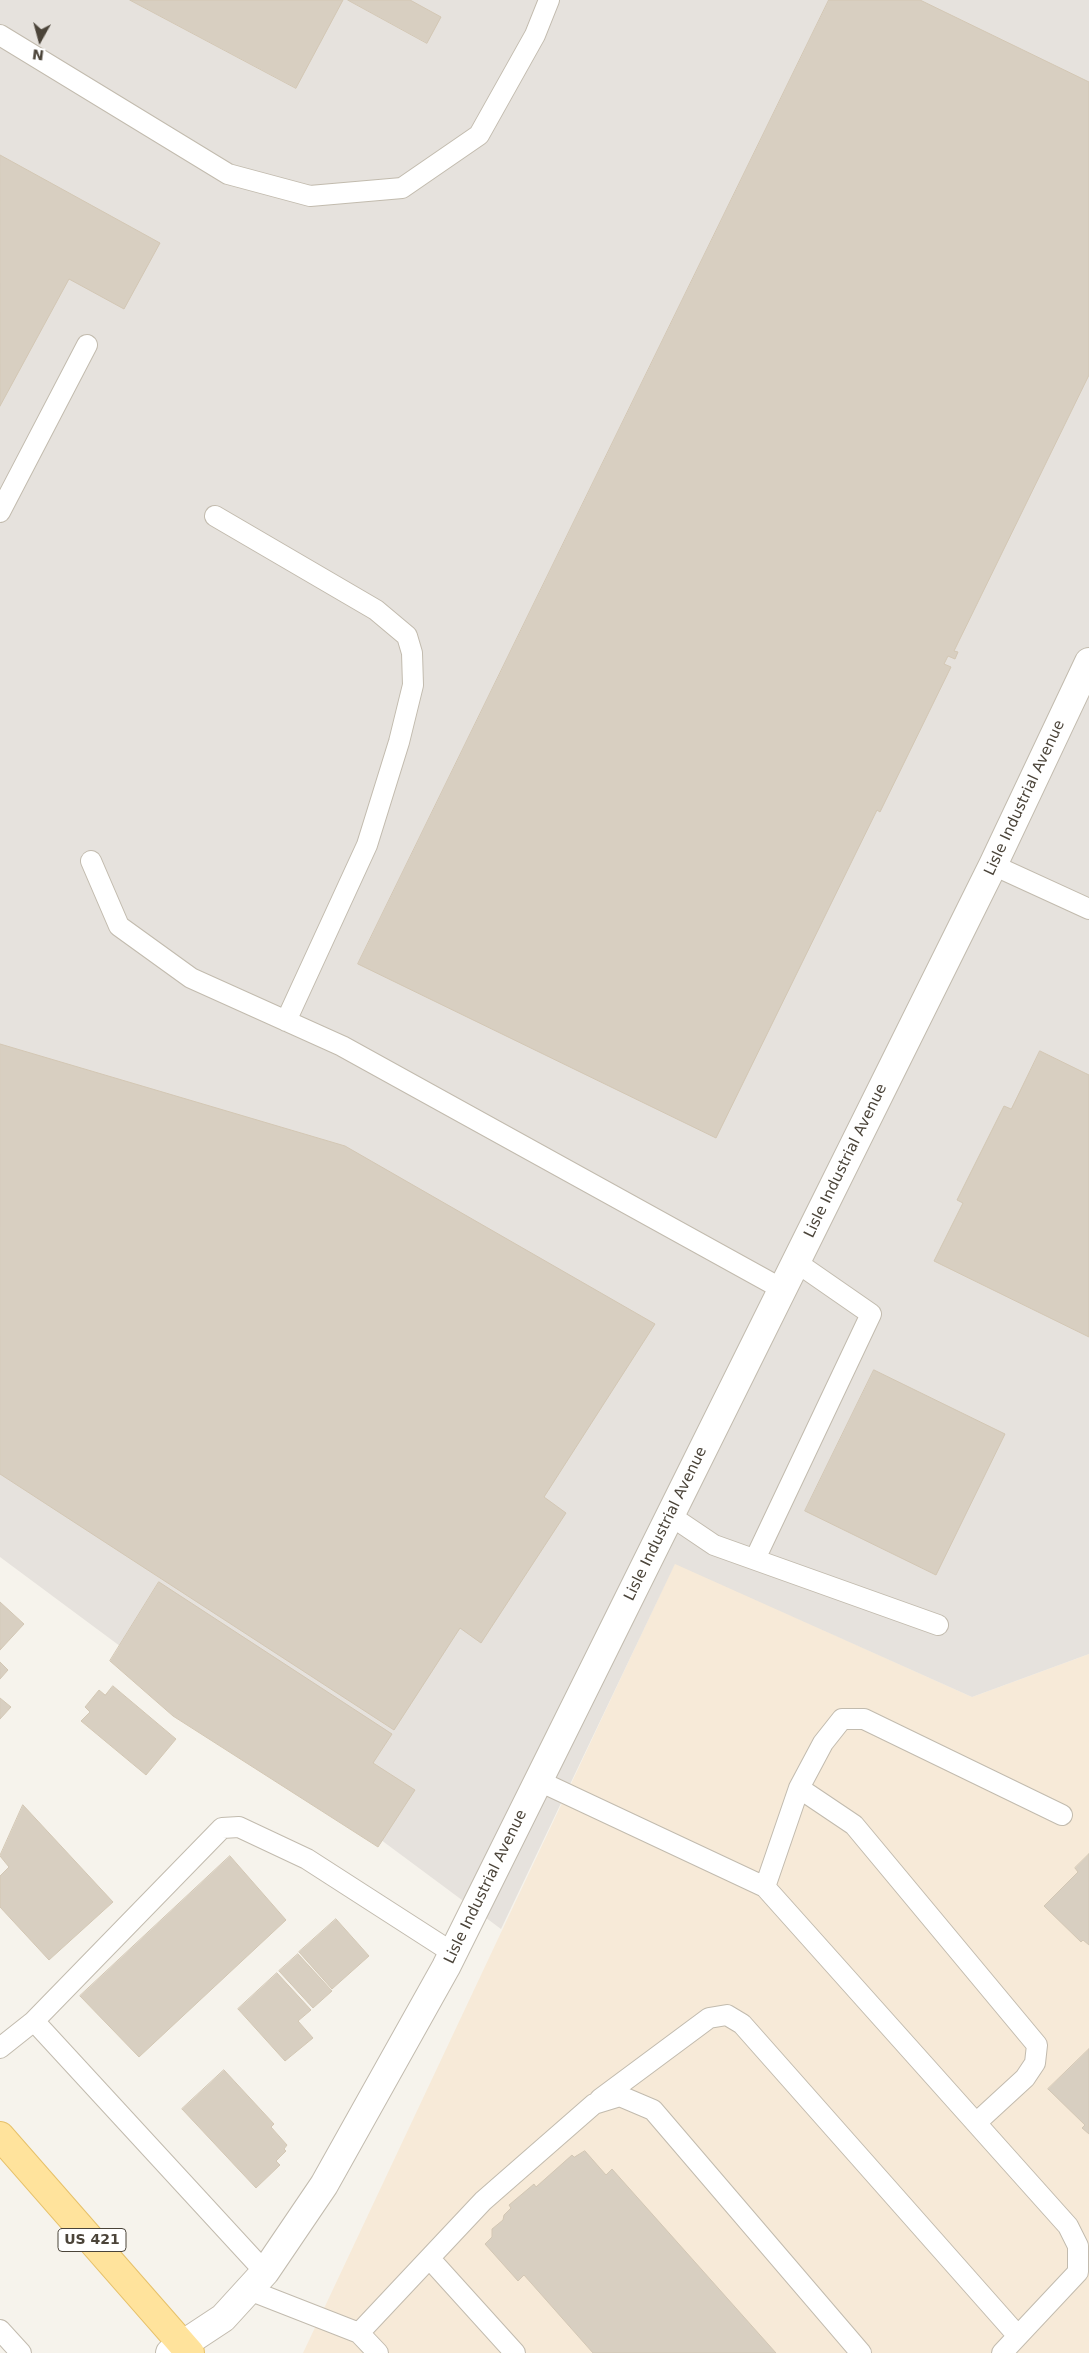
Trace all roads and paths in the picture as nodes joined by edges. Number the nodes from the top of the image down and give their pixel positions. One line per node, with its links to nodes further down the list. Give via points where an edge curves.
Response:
1 (549, 0): 2 (lane, via 535,35 479,135 402,188 310,196 228,174)
2 (0, 35)
3 (87, 345): 4 (lane)
4 (0, 512)
5 (215, 516): 10 (lane, via 376,610 407,636 412,653 413,684 367,845)
6 (1089, 662): 8 (street, Lisle Industrial Avenue)
7 (91, 861): 10 (lane, via 119,926 191,978)
8 (993, 865): 9 (lane); 11 (street, Lisle Industrial Avenue)
9 (1089, 909)
10 (286, 1021): 12 (lane, via 342,1046)
11 (796, 1262): 12 (street, Lisle Industrial Avenue); 14 (lane, via 871,1314)
12 (782, 1289): 13 (street, Lisle Industrial Avenue)
13 (670, 1516): 14 (lane, via 714,1545); 16 (street, Lisle Industrial Avenue)
14 (756, 1560): 15 (lane)
15 (938, 1625)
16 (539, 1781): 19 (lane); 20 (street, Lisle Industrial Avenue)
17 (799, 1788): 18 (lane, via 823,1743 842,1719 864,1719); 19 (lane); 24 (lane, via 854,1825 1037,2045 1035,2063 1025,2078)
18 (1062, 1815)
19 (765, 1887): 24 (lane)
20 (453, 1953): 21 (lane, via 307,1858 239,1827 222,1828); 27 (street, Lisle Industrial Avenue, via 324,2185)
21 (34, 2021): 22 (lane); 27 (lane)
22 (0, 2048)
23 (594, 2104): 26 (lane, via 483,2200); 30 (lane, via 709,2018 727,2015 742,2024); 35 (lane, via 620,2096 654,2110)
24 (976, 2123): 30 (lane, via 1068,2226 1078,2246 1078,2272)
25 (0, 2136): 31 (main road, US 421)
26 (430, 2259): 29 (lane); 34 (lane)
27 (257, 2281): 29 (lane); 31 (street, Lisle Industrial Avenue, via 223,2318)
28 (0, 2330): 32 (lane)
29 (360, 2333): 33 (lane)
30 (1018, 2336): 36 (lane)
31 (181, 2350)
32 (21, 2353)
33 (378, 2353)
34 (515, 2353)
35 (861, 2353)
36 (1002, 2353)

